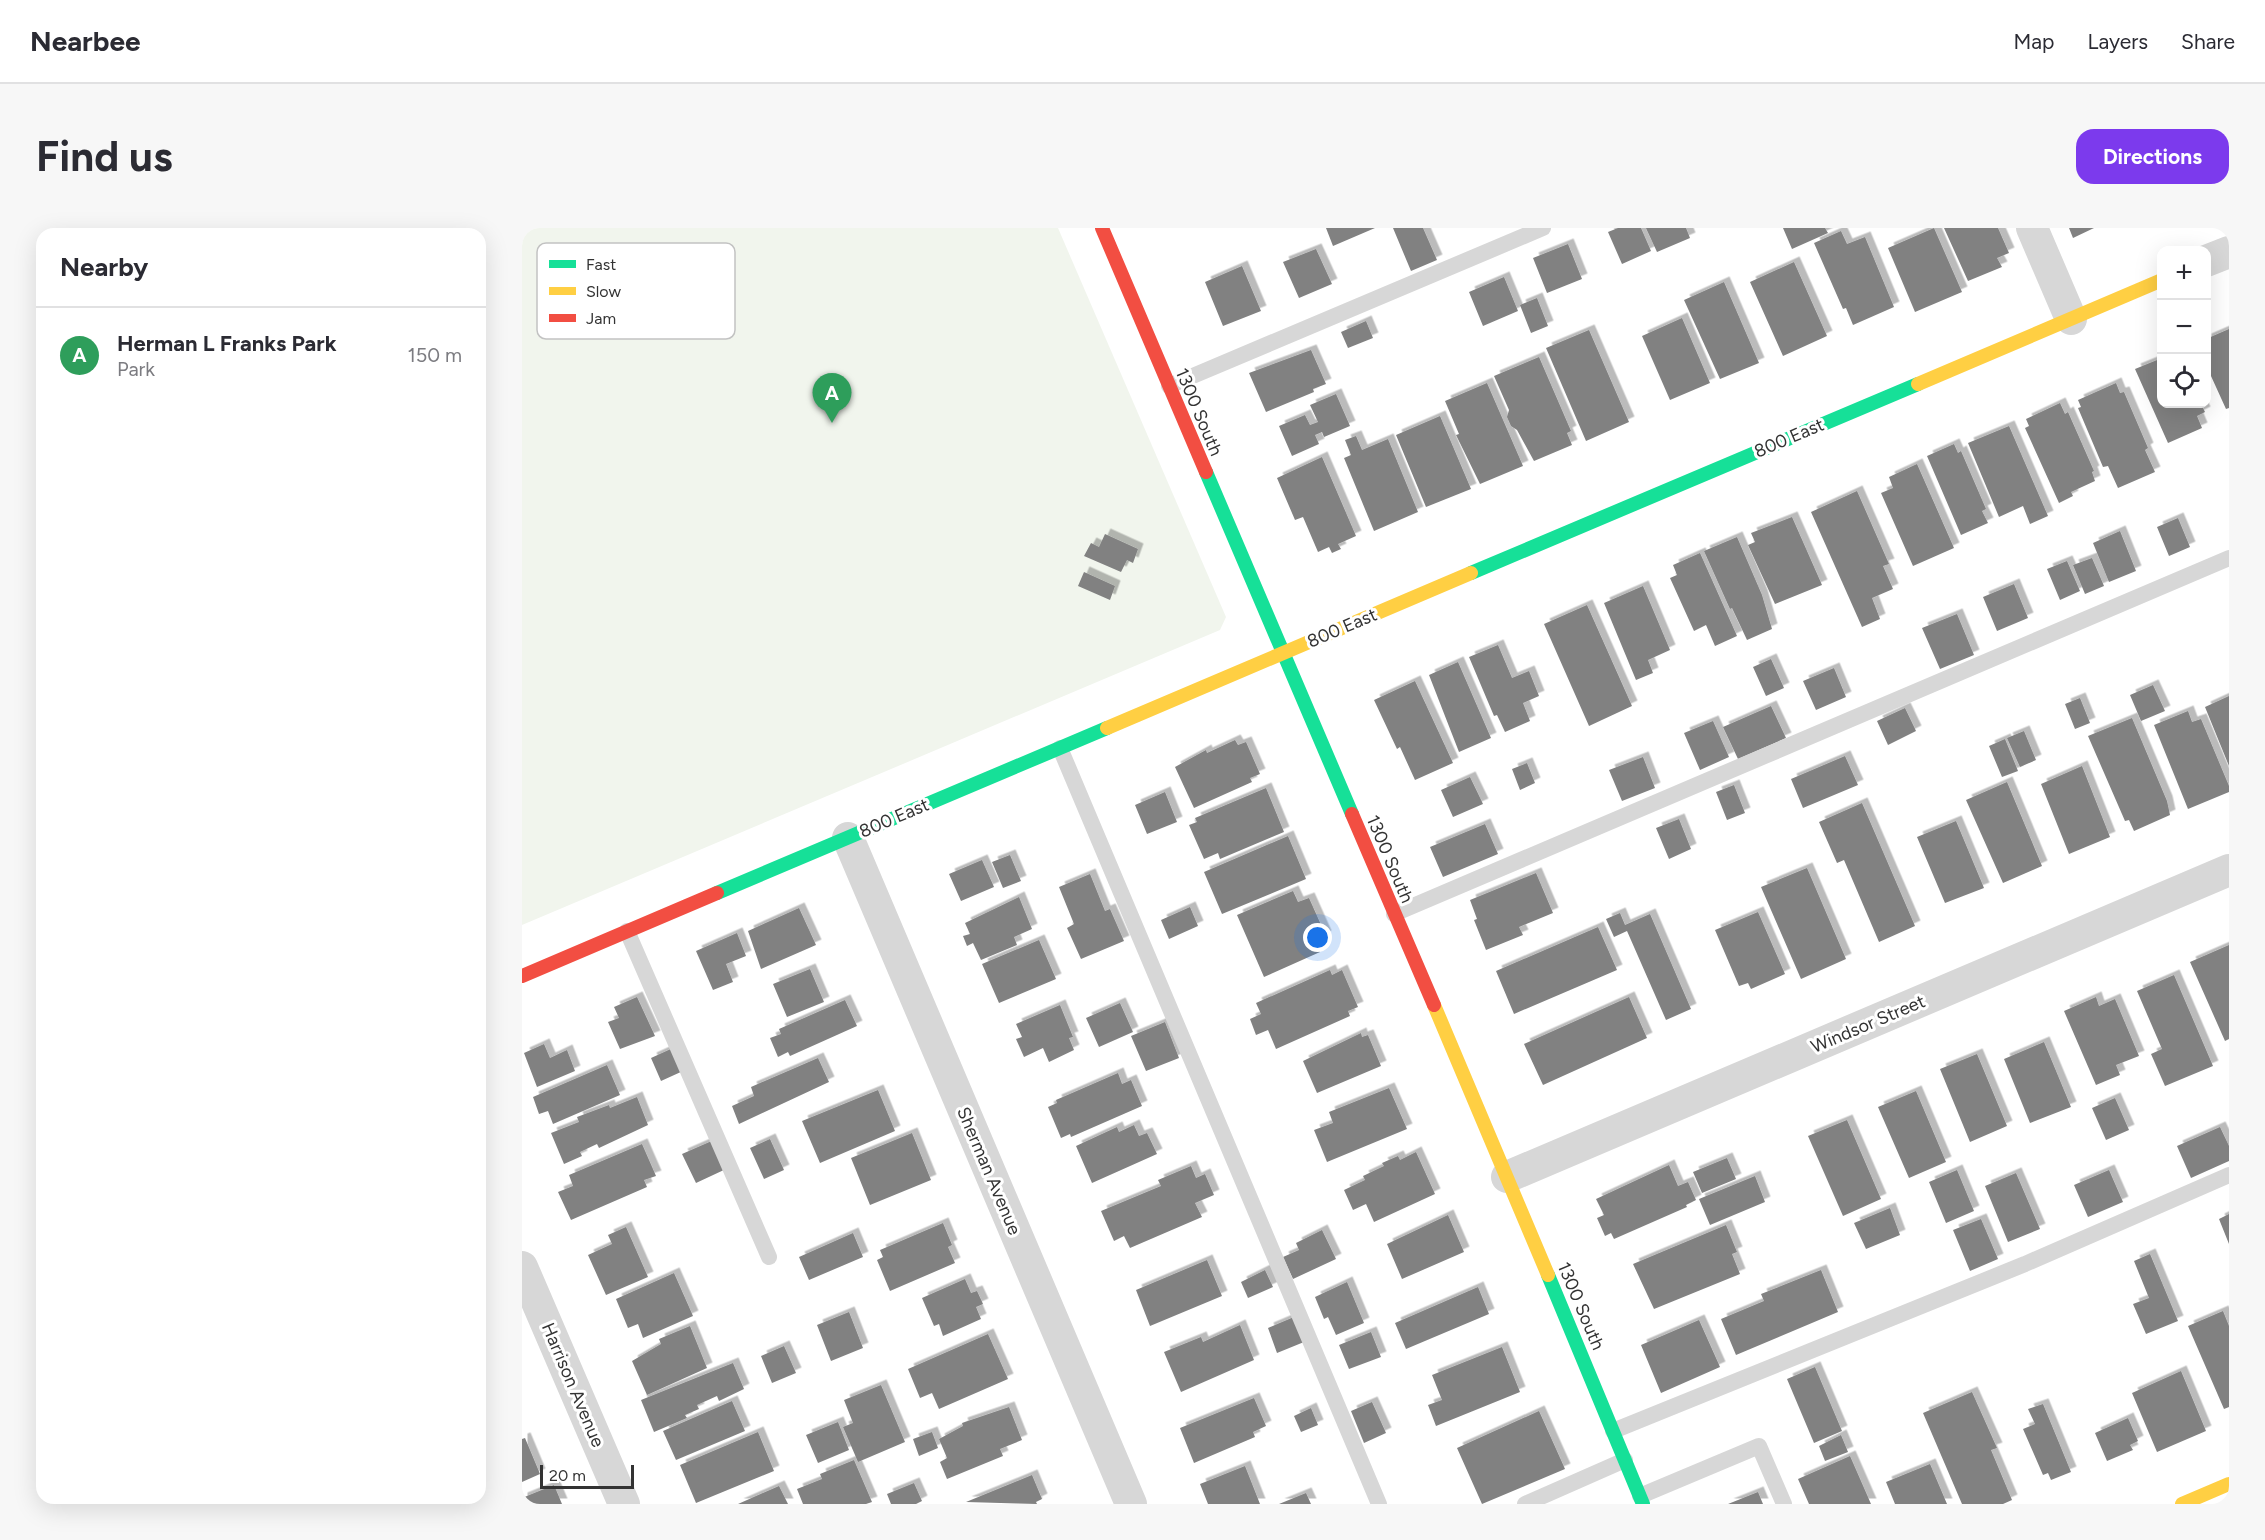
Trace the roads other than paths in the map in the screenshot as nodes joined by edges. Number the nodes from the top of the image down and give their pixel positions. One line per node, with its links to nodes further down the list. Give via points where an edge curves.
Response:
1 (1102, 228): 8 (street, 1300 South)
2 (1543, 228): 8 (lane)
3 (2032, 228): 7 (street)
4 (2229, 252): 5 (street)
5 (2211, 259)
6 (2157, 282): 7 (street, 800 East)
7 (2072, 319): 10 (street, 800 East)
8 (1169, 386): 10 (street, 1300 South)
9 (2229, 558): 14 (lane)
10 (1283, 653): 11 (street, 800 East); 14 (street, 1300 South)
11 (1060, 748): 12 (street, 800 East); 27 (lane)
12 (848, 838): 15 (street, 800 East); 26 (street, Sherman Avenue)
13 (2229, 870): 18 (street, Windsor Street)
14 (1394, 914): 18 (street, 1300 South)
15 (627, 931): 16 (street, 800 East); 19 (lane)
16 (522, 976)
17 (2229, 1175): 21 (lane, via 2025,1264)
18 (1507, 1177): 21 (street, 1300 South)
19 (769, 1257)
20 (522, 1267): 25 (street, Harrison Avenue)
21 (1613, 1431): 22 (street, 1300 South)
22 (1625, 1460): 24 (street, 1300 South); 28 (lane)
23 (2229, 1484): 30 (street)
24 (1642, 1500): 29 (lane, via 1759,1446)
25 (624, 1504)
26 (1131, 1504)
27 (1380, 1504)
28 (1525, 1504)
29 (1784, 1504)
30 (2182, 1504)

